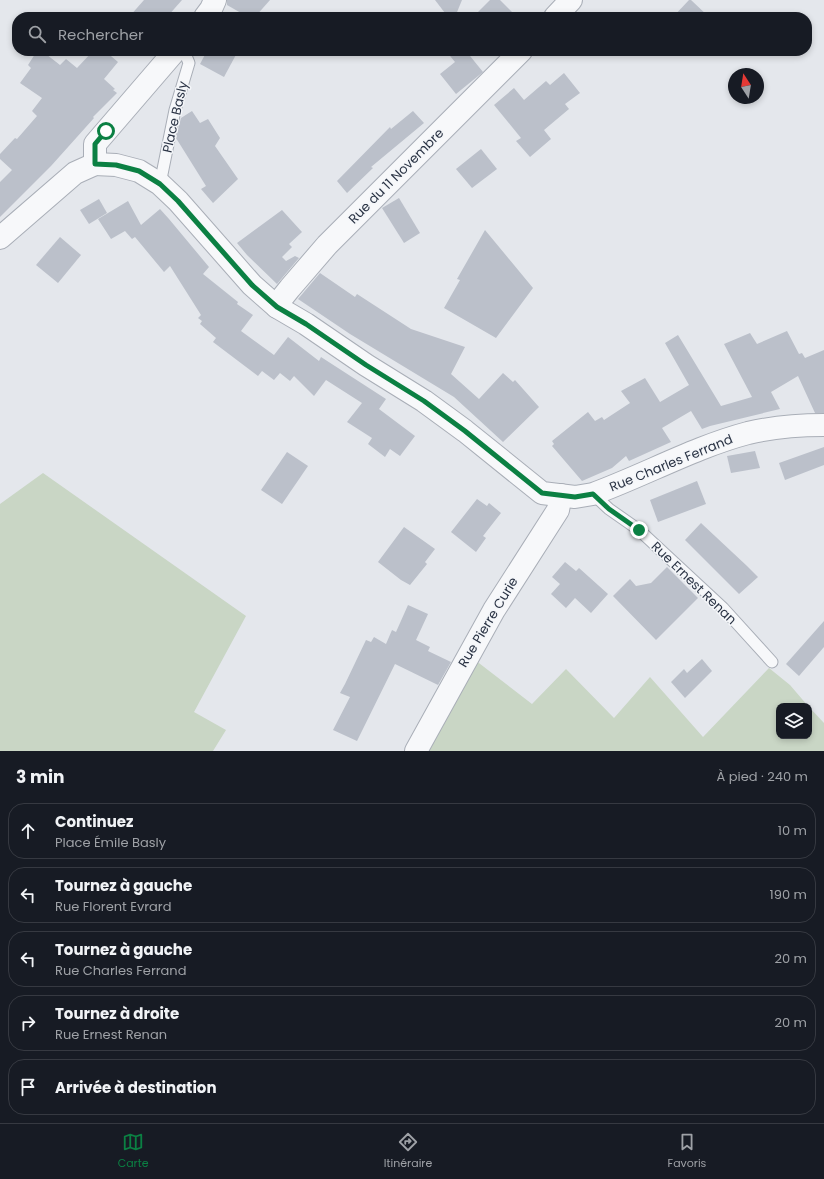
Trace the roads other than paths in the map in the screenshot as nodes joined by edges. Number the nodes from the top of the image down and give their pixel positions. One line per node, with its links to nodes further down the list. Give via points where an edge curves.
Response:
1 (215, 0): 3 (street)
2 (571, 0): 4 (street)
3 (208, 12)
4 (560, 12)
5 (171, 56): 8 (street, via 95,144)
6 (186, 56): 9 (lane, Place Basly, via 189,63 175,110)
7 (516, 56): 11 (street, Rue du 11 Novembre, via 327,245)
8 (95, 164): 9 (street, via 116,165 139,171); 10 (street, via 75,173)
9 (160, 184): 11 (street, via 252,285)
10 (0, 238)
11 (277, 307): 13 (street, via 424,401)
12 (824, 425): 14 (street, Rue Charles Ferrand, via 772,428 749,433 714,444)
13 (551, 494): 14 (street, Rue Charles Ferrand, via 575,497); 16 (street, Rue Pierre Curie, via 558,510 494,610)
14 (593, 494): 15 (lane, Rue Ernest Renan, via 639,530 723,608)
15 (772, 662)
16 (416, 751)

